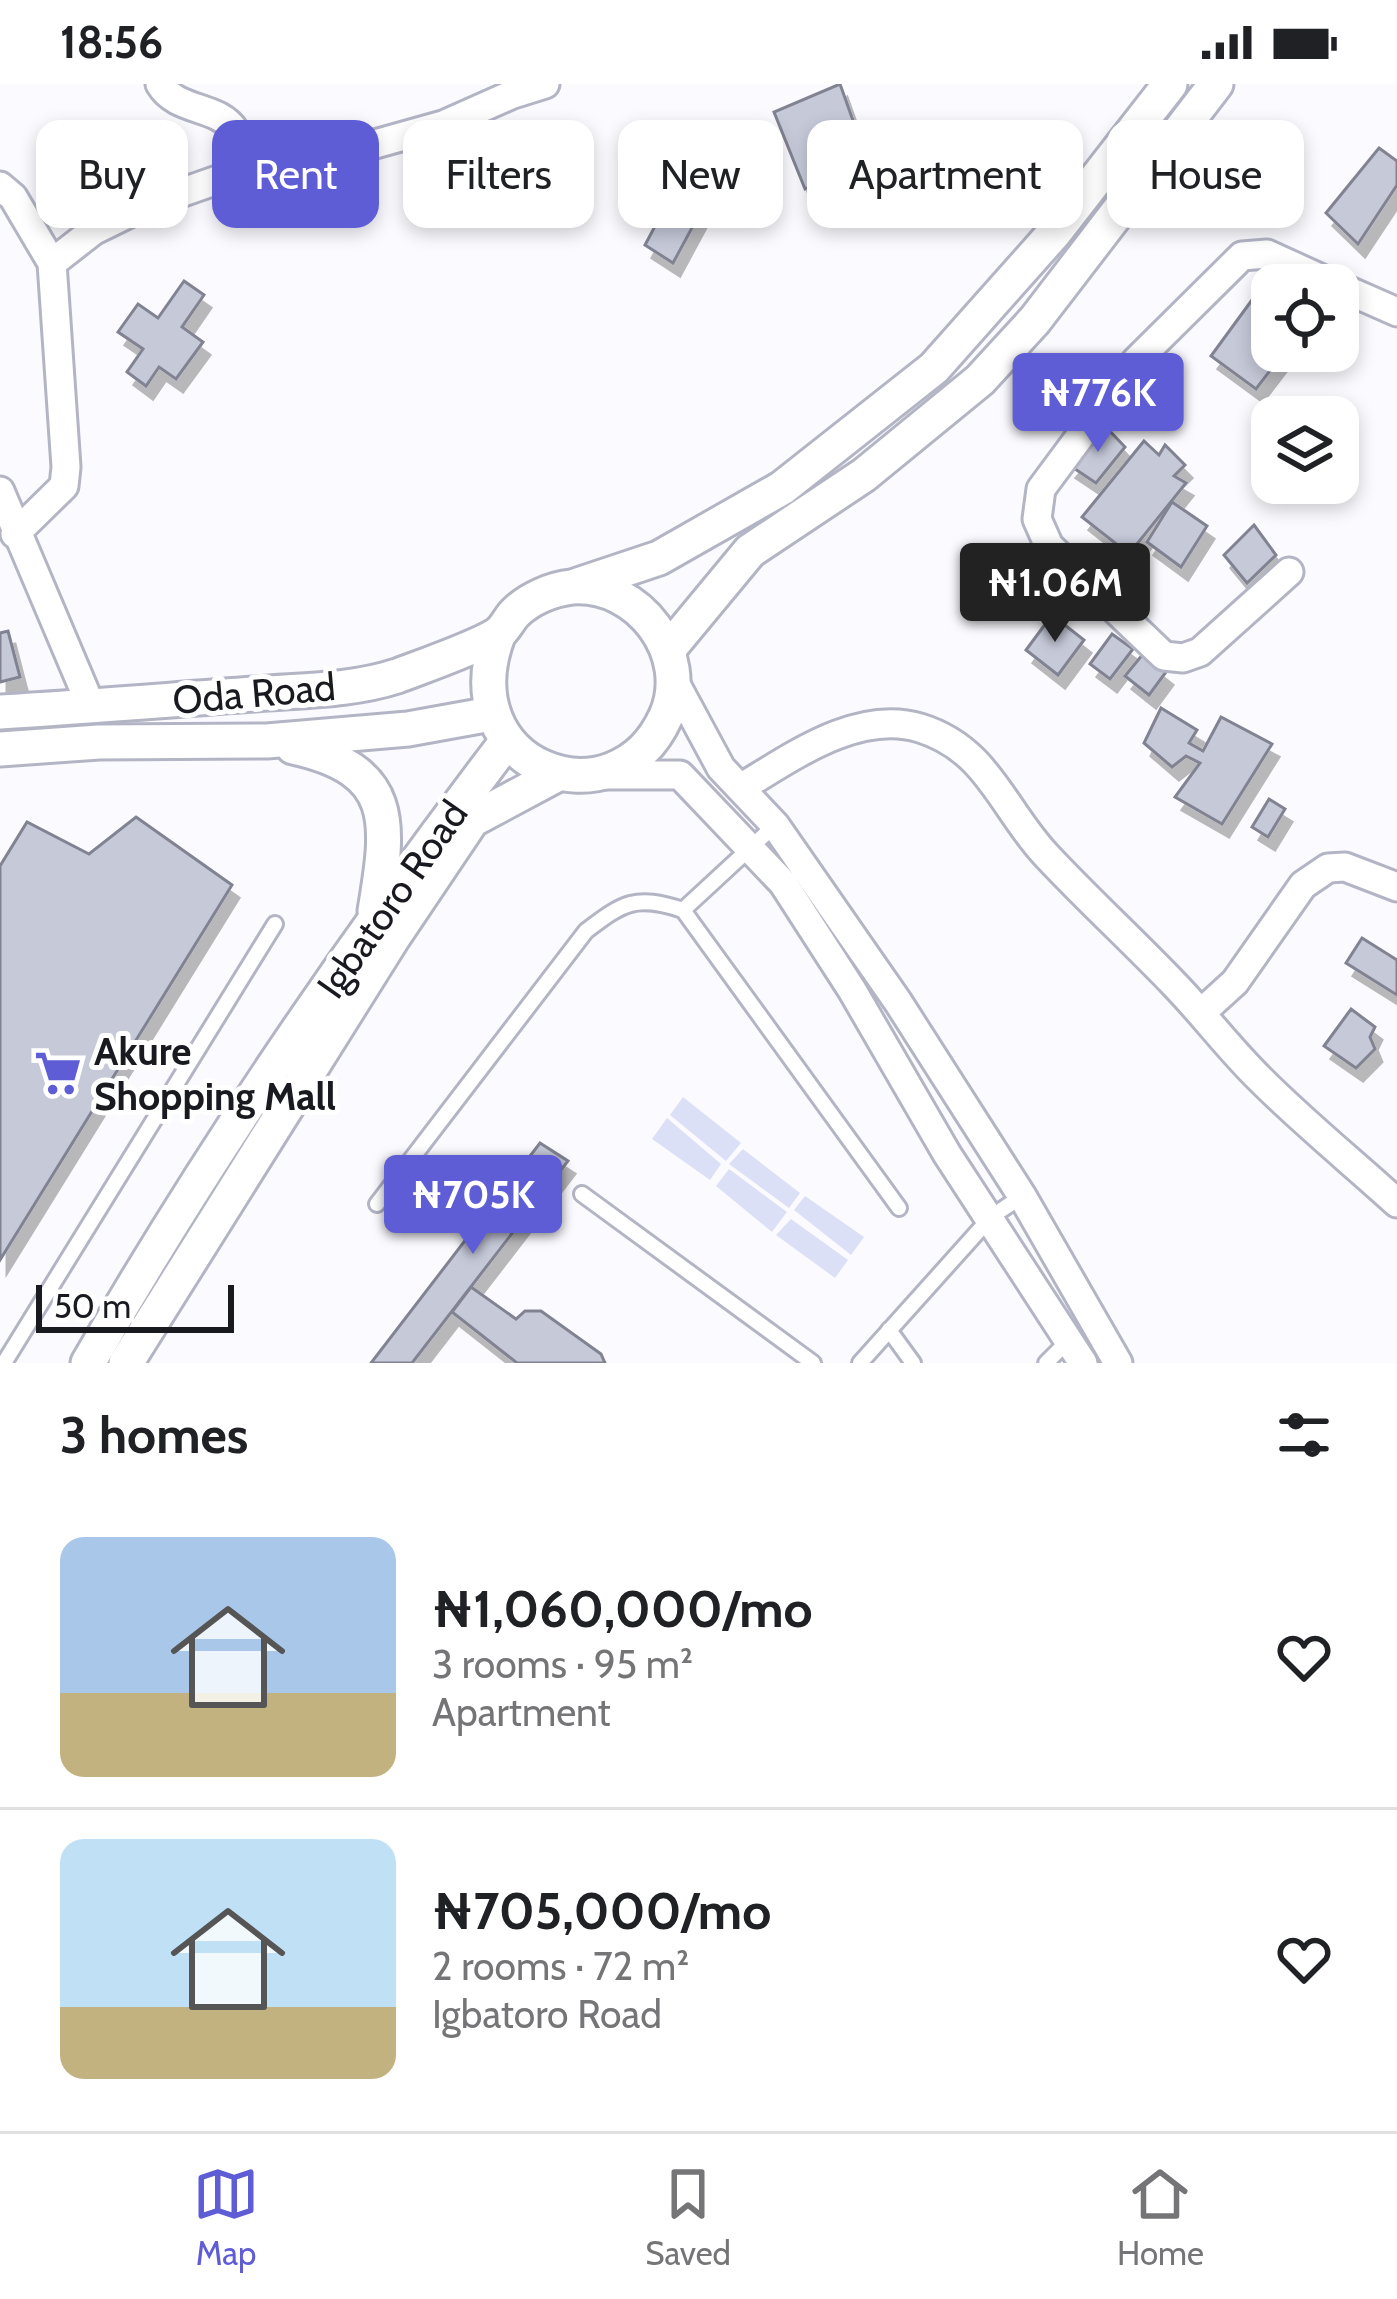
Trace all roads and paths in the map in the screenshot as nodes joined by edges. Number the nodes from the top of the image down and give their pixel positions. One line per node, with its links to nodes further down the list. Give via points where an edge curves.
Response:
1 (160, 84): 6 (street, via 181,106)
2 (545, 84): 5 (street)
3 (1170, 84): 17 (street, via 1054,233 934,368 782,488 659,557)
4 (1216, 84): 19 (street, via 980,380 864,475 750,551)
5 (510, 89): 7 (street, via 443,125)
6 (223, 120)
7 (379, 144)
8 (212, 182): 10 (street, via 93,231)
9 (0, 186): 10 (street)
10 (52, 263): 15 (street, via 64,486)
11 (1289, 264): 16 (street, via 1268,254 1242,256 1136,361 1040,489 1037,519 1048,546 1164,656 1200,652)
12 (1359, 296): 13 (street)
13 (1397, 312)
14 (0, 491): 15 (street)
15 (15, 534): 20 (street)
16 (1289, 572)
17 (572, 587): 18 (street, via 543,594); 19 (street, via 631,602 653,623)
18 (499, 633): 20 (street, Oda Road, via 394,677 335,689); 22 (street, via 486,692)
19 (670, 664): 25 (street, via 668,713 651,742 625,764); 26 (street, via 721,768)
20 (91, 706): 21 (street, Oda Road)
21 (0, 712)
22 (499, 728): 23 (street, Oda Road); 25 (street, via 530,762); 31 (street, Igbatoro Road)
23 (267, 741): 24 (street, Oda Road); 31 (street, via 343,760 373,792 386,848)
24 (0, 749)
25 (575, 774): 28 (street, via 680,776); 44 (street, Igbatoro Road, via 472,820)
26 (742, 787): 27 (street); 33 (street, via 844,733 914,726 942,737 981,765 1041,850)
27 (775, 825): 28 (lane); 35 (street)
28 (749, 848): 30 (lane); 39 (street, via 783,883)
29 (1397, 887): 33 (street, via 1328,868 1303,885 1235,982)
30 (683, 910): 37 (lane, via 622,903 586,931); 38 (lane)
31 (374, 920): 43 (street, Igbatoro Road, via 161,1237)
32 (275, 924): 42 (lane)
33 (1201, 1013): 36 (street, via 1260,1080)
34 (582, 1194): 45 (lane)
35 (1022, 1196): 39 (lane); 49 (street)
36 (1397, 1203)
37 (377, 1204)
38 (899, 1208)
39 (991, 1217): 40 (lane); 41 (street)
40 (889, 1330): 46 (lane); 47 (lane)
41 (1076, 1352): 48 (lane)
42 (4, 1363)
43 (88, 1363)
44 (126, 1363)
45 (813, 1363)
46 (860, 1363)
47 (913, 1363)
48 (1046, 1363)
49 (1118, 1363)

